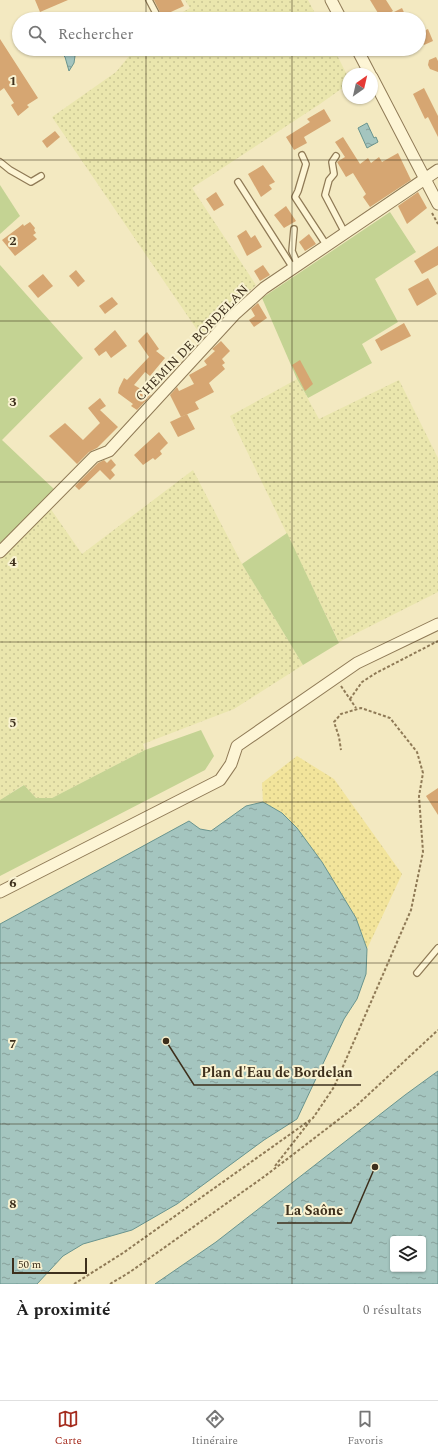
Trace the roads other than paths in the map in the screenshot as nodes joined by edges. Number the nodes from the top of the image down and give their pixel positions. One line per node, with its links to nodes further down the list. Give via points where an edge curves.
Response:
1 (149, 0): 3 (lane)
2 (331, 0): 4 (street)
3 (155, 12)
4 (337, 12)
5 (361, 56): 6 (street)
6 (367, 68)
7 (378, 88): 13 (street)
8 (302, 155): 18 (lane, via 306,164 295,197)
9 (336, 156): 17 (lane, via 332,162 334,174 324,195)
10 (0, 162): 12 (lane, via 31,182)
11 (438, 170): 13 (street, CHEMIN DE BORDELAN)
12 (41, 176)
13 (425, 178): 15 (street); 17 (street, CHEMIN DE BORDELAN)
14 (238, 182): 19 (lane)
15 (438, 204)
16 (294, 229): 19 (lane, via 292,251)
17 (345, 233): 18 (street, CHEMIN DE BORDELAN)
18 (327, 246): 19 (street, CHEMIN DE BORDELAN)
19 (295, 267): 20 (street, CHEMIN DE BORDELAN, via 264,288 234,315 109,450 94,457)
20 (0, 552)
21 (438, 624): 22 (street, via 357,663 237,746 231,764 220,780)
22 (0, 892)
23 (438, 948): 24 (lane)
24 (417, 973)

